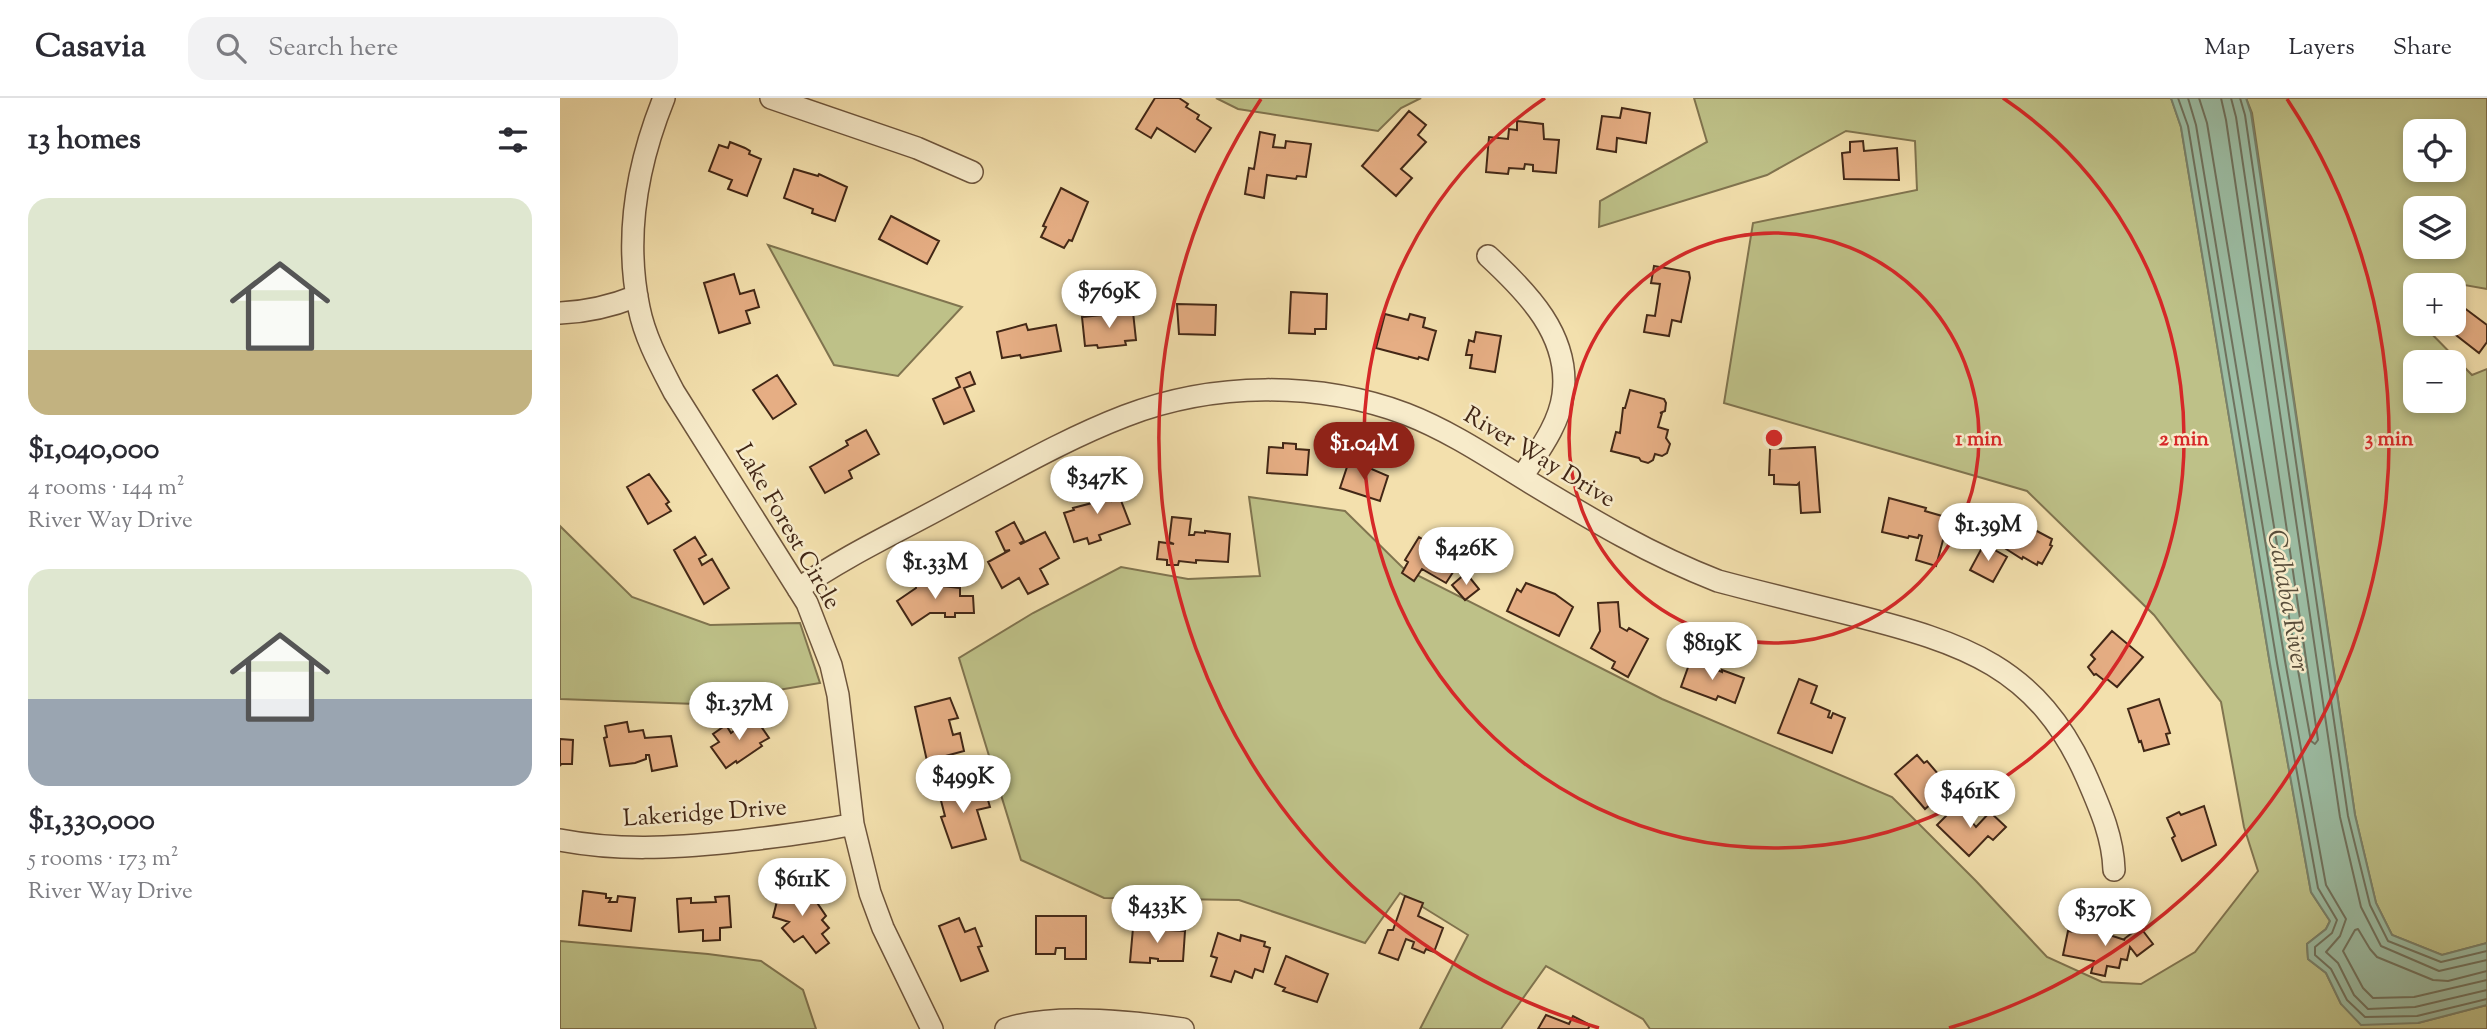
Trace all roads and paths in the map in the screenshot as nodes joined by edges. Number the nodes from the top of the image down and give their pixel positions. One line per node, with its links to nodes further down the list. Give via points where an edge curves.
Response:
1 (664, 98): 5 (street, Lake Forest Circle, via 633,209)
2 (771, 98): 3 (street, via 917,148)
3 (972, 172)
4 (1488, 256): 7 (street, via 1541,312 1564,378 1556,419)
5 (637, 296): 6 (street); 8 (street, Lake Forest Circle, via 646,332 674,392)
6 (560, 313)
7 (1522, 477): 8 (street, River Way Drive, via 1405,414 1303,392 1226,391 1153,407 1086,434); 11 (street, River Way Drive, via 1615,534 1685,568 1928,635 1987,660 2031,695 2067,739 2101,810 2114,853)
8 (798, 589): 9 (street, Lake Forest Circle, via 831,665)
9 (853, 824): 10 (street, Lakeridge Drive, via 807,834 642,849); 12 (street, Lake Forest Circle, via 883,928)
10 (560, 839)
11 (2114, 870)
12 (932, 1029)
13 (1006, 1029): 14 (street, via 1058,1020)
14 (1183, 1029)

